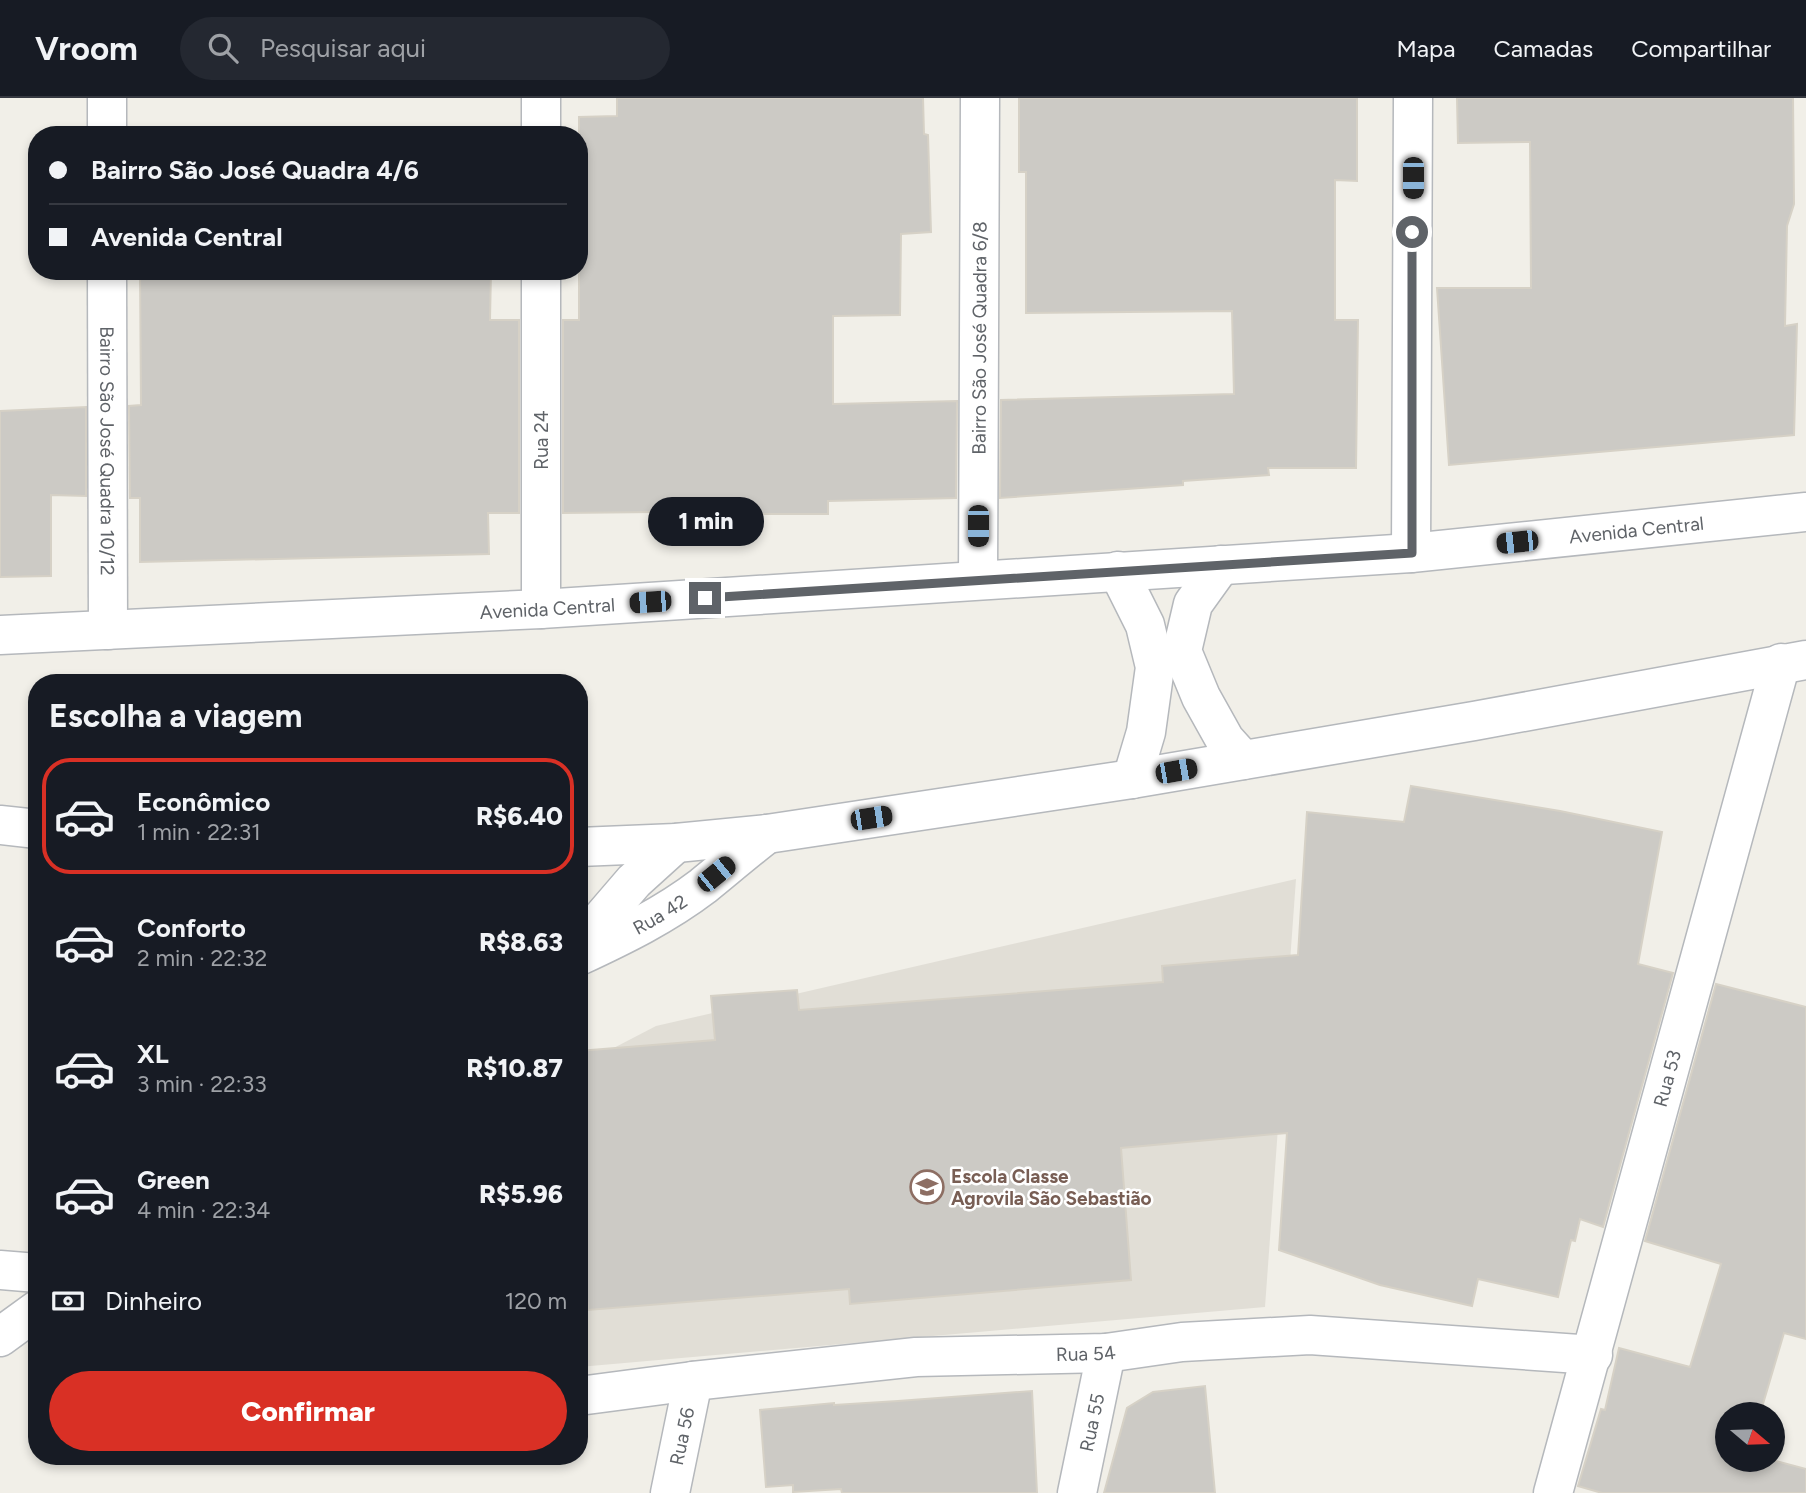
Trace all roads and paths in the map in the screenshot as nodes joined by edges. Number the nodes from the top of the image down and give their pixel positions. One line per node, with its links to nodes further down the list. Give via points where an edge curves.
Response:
1 (107, 98): 5 (street)
2 (541, 98): 6 (street)
3 (981, 98): 13 (street, Bairro São José Quadra 6/8)
4 (1413, 98): 10 (street)
5 (107, 126)
6 (541, 126)
7 (107, 280): 15 (street, Bairro São José Quadra 10/12)
8 (541, 280): 14 (street, Rua 24)
9 (1806, 512): 10 (street, Avenida Central)
10 (1412, 553): 11 (street, Avenida Central)
11 (1221, 565): 12 (street, Avenida Central); 18 (street, via 1193,604 1182,651 1225,740)
12 (1118, 571): 13 (street, Avenida Central); 19 (street, via 1145,625 1155,667 1146,732)
13 (978, 580): 14 (street, Avenida Central)
14 (541, 609): 15 (street, Avenida Central)
15 (108, 630): 16 (street, Avenida Central)
16 (0, 635)
17 (1794, 661): 18 (street); 32 (street, Rua 53)
18 (1243, 760): 19 (street)
19 (1132, 779): 22 (street)
20 (0, 825): 21 (street)
21 (28, 828)
22 (767, 834): 23 (street); 26 (street, Rua 42, via 702,887 631,932)
23 (676, 843): 24 (street); 25 (street, Rua 42, via 634,881)
24 (588, 847)
25 (588, 935)
26 (588, 952)
27 (0, 1270): 28 (street)
28 (28, 1272)
29 (28, 1316): 30 (street)
30 (0, 1336)
31 (1106, 1353): 32 (street, Rua 54, via 1182,1342 1310,1335); 33 (street, Rua 54, via 916,1357); 36 (street, Rua 55)
32 (1593, 1355): 37 (street, Rua 53)
33 (693, 1381): 34 (street, Rua 54); 35 (street, Rua 56)
34 (588, 1395)
35 (670, 1493)
36 (1077, 1493)
37 (1553, 1493)

